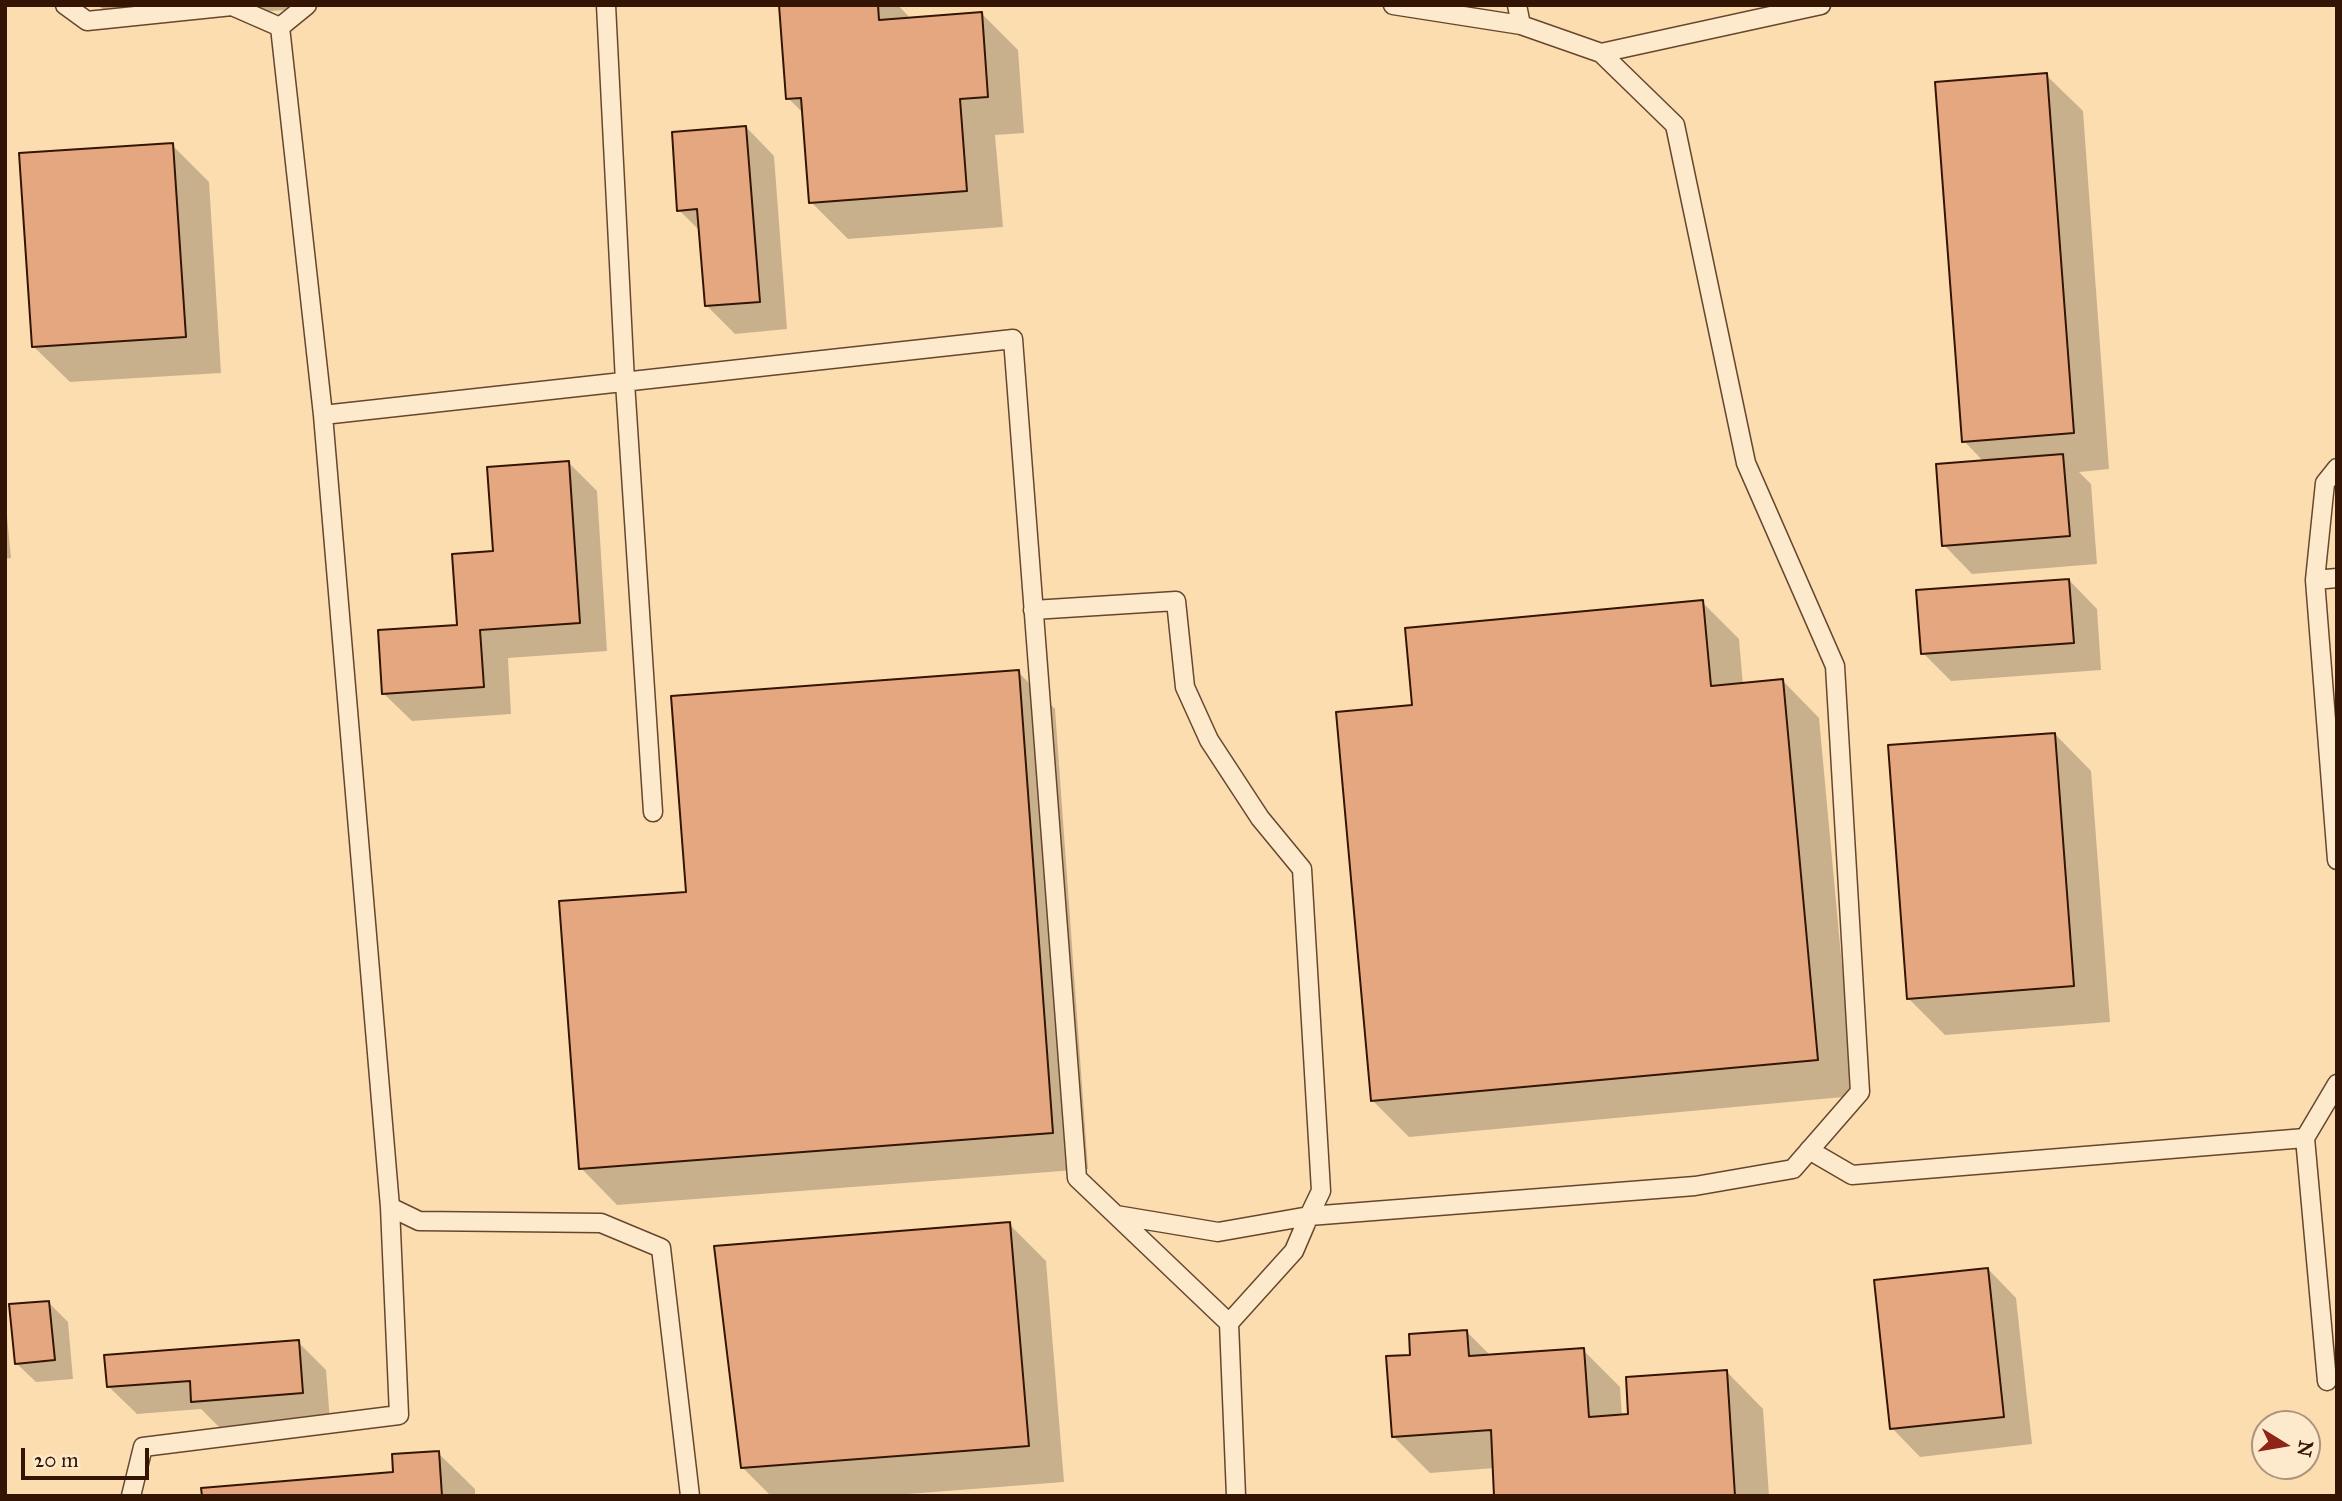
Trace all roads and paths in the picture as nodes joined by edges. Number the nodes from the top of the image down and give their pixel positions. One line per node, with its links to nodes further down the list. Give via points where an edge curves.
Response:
1 (65, 5): 8 (lane, via 87,21 232,6)
2 (307, 5): 8 (lane)
3 (606, 5): 10 (lane)
4 (1393, 5): 7 (lane)
5 (1517, 5): 7 (lane)
6 (1821, 5): 9 (lane)
7 (1521, 25): 9 (lane)
8 (280, 27): 11 (lane)
9 (1601, 53): 20 (lane, via 1675,125 1746,463 1835,666 1860,1092)
10 (625, 382): 11 (lane); 15 (lane, via 1013,339); 16 (lane)
11 (323, 415): 21 (lane)
12 (2337, 468): 14 (lane, via 2325,483)
13 (2337, 578): 14 (lane)
14 (2315, 580): 17 (lane)
15 (1033, 610): 22 (lane, via 1077,1178); 23 (lane, via 1176,601 1185,687 1209,740 1260,818 1302,869 1321,1191)
16 (653, 812)
17 (2337, 860)
18 (2337, 1084): 19 (lane)
19 (2305, 1138): 20 (lane, via 1852,1175); 25 (lane)
20 (1809, 1150): 23 (lane, via 1793,1169 1695,1186)
21 (390, 1207): 26 (lane, via 398,1415 143,1447); 27 (lane, via 419,1221 601,1223 661,1248)
22 (1116, 1215): 23 (lane, via 1218,1232); 24 (lane)
23 (1309, 1216): 24 (lane, via 1294,1251)
24 (1229, 1324): 28 (lane)
25 (2328, 1381)
26 (131, 1496)
27 (690, 1496)
28 (1236, 1496)

